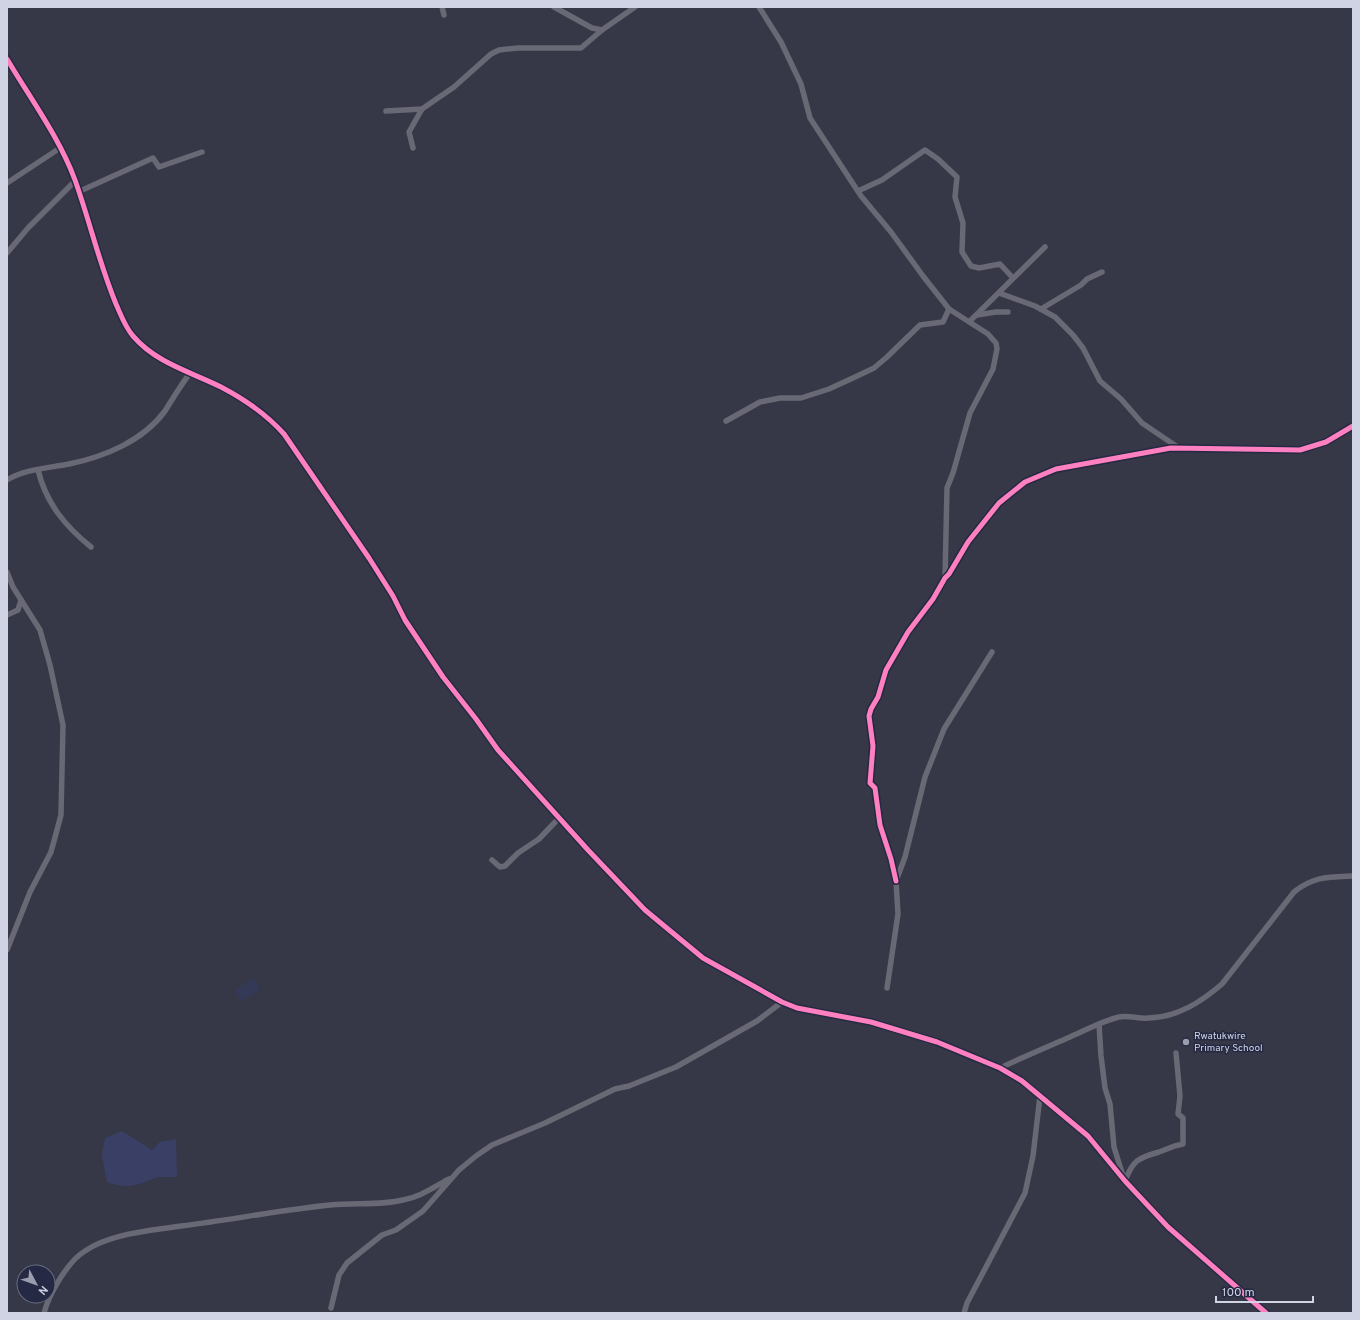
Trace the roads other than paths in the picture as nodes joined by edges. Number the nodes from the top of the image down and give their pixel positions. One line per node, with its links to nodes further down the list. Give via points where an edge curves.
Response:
1 (442, 7): 5 (street)
2 (554, 7): 6 (street, via 592,28)
3 (636, 7): 6 (street)
4 (759, 7): 15 (street, via 781,42 801,84 810,118)
5 (444, 15)
6 (602, 30): 8 (street, via 581,48 499,50)
7 (7, 59): 10 (street)
8 (422, 109): 9 (street); 11 (street, via 409,132)
9 (386, 111)
10 (60, 148): 13 (street); 14 (street)
11 (413, 148)
12 (202, 152): 16 (street, via 159,167 153,158)
13 (75, 180): 16 (street); 18 (street)
14 (7, 183)
15 (858, 191): 20 (street, via 882,180 925,150 934,155 957,177 955,197 963,223 962,252 965,259 971,266 979,268 1000,264); 22 (street)
16 (78, 192): 27 (street, via 99,260 126,327 152,354)
17 (1045, 247): 20 (street)
18 (7, 253)
19 (1102, 272): 23 (street)
20 (1012, 277): 21 (street)
21 (999, 293): 23 (street); 25 (street)
22 (949, 309): 26 (street); 28 (street, via 943,322 920,325 874,368 829,389 801,398 780,398 760,402)
23 (1041, 309): 30 (street, via 1055,317 1073,335 1083,348 1100,381 1121,399 1142,423)
24 (1008, 312): 25 (street)
25 (977, 315): 26 (street)
26 (970, 321): 35 (street, via 992,338 997,349 993,369 970,413 954,473 947,488)
27 (190, 373): 31 (street, via 155,422 128,443 91,458); 39 (street, via 223,388 259,411 284,434 369,558 405,620 443,677 498,750)
28 (726, 421)
29 (1353, 426): 30 (street, via 1326,442 1300,450)
30 (1179, 448): 35 (street, via 1056,469 1025,482 999,502 983,521)
31 (38, 470): 32 (street); 33 (street, via 51,505 70,529)
32 (7, 480)
33 (91, 547)
34 (7, 572): 36 (street)
35 (945, 578): 42 (street, via 886,670 870,716 873,746 870,783 875,788 880,826)
36 (21, 600): 37 (street, via 18,610); 43 (street, via 40,630 63,725 61,815 51,852 30,892)
37 (7, 615)
38 (992, 652): 42 (street, via 944,729 925,777 905,857)
39 (559, 818): 40 (street, via 539,839 518,853 505,866 500,867); 45 (street, via 645,910 673,934 703,958)
40 (492, 860)
41 (1353, 876): 46 (street, via 1324,878 1305,884 1294,892 1222,984 1192,1006 1159,1018 1119,1017)
42 (896, 881): 44 (street, via 898,914)
43 (7, 950)
44 (887, 988)
45 (782, 1002): 48 (street, via 797,1008 886,1026 937,1042); 50 (street, via 757,1022 676,1067 616,1089 492,1145)
46 (1100, 1024): 48 (street); 51 (street, via 1101,1056 1110,1104 1114,1147)
47 (1176, 1053): 51 (street, via 1180,1096 1178,1114 1183,1118 1183,1144 1170,1146 1137,1160 1130,1167)
48 (1000, 1068): 49 (street)
49 (1040, 1096): 51 (street, via 1088,1136); 54 (street, via 1027,1187)
50 (453, 1177): 52 (street, via 423,1211 396,1230 382,1235 347,1263 339,1275); 53 (street, via 420,1195 384,1204 331,1205 166,1228 113,1239 86,1250 75,1260 53,1292)
51 (1125, 1181): 55 (street, via 1168,1227)
52 (331, 1308)
53 (44, 1313)
54 (964, 1313)
55 (1266, 1313)

